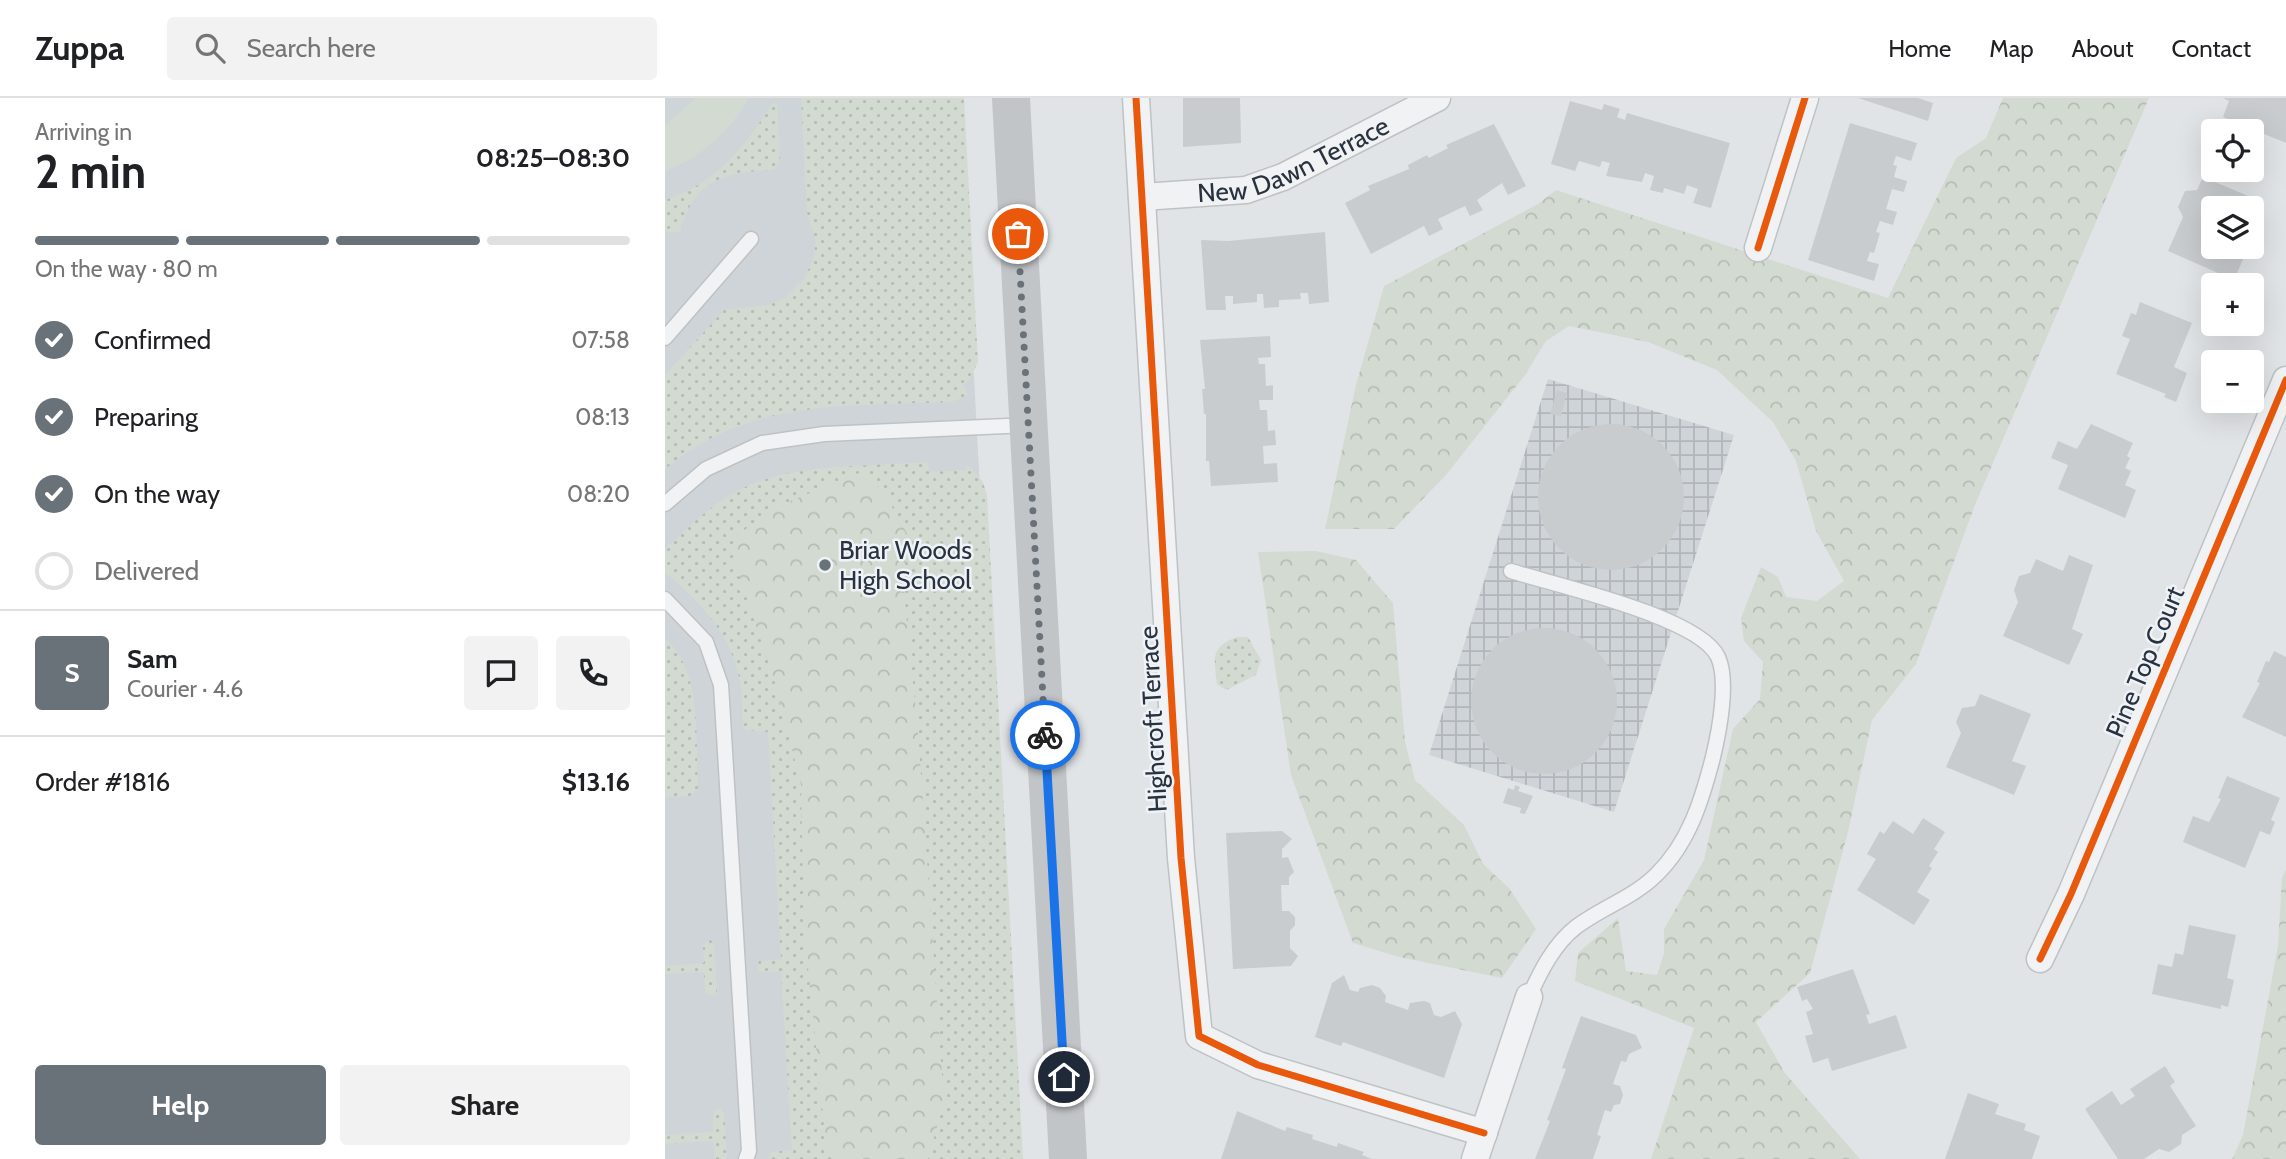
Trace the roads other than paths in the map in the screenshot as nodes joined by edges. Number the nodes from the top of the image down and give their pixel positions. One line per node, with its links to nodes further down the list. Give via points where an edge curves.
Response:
1 (1011, 98): 10 (main road)
2 (1136, 98): 5 (street, Highcroft Terrace)
3 (1437, 98): 5 (street, New Dawn Terrace, via 1283,177 1246,190)
4 (1805, 98): 7 (street)
5 (1142, 197): 16 (street, Highcroft Terrace, via 1181,858 1199,1036 1258,1065)
6 (751, 239): 8 (lane)
7 (1758, 248)
8 (665, 338)
9 (2286, 380): 14 (street, Pine Top Court)
10 (1028, 425): 11 (lane, via 824,434 762,443 706,468); 18 (main road)
11 (665, 504)
12 (1511, 571): 15 (lane, via 1675,622 1705,639 1719,658 1723,692 1705,787 1675,857 1653,879 1574,928 1547,960)
13 (665, 599): 17 (lane, via 706,642 721,685)
14 (2040, 959)
15 (1529, 997): 16 (street)
16 (1483, 1133): 19 (street)
17 (746, 1159)
18 (1068, 1159)
19 (1475, 1159)

